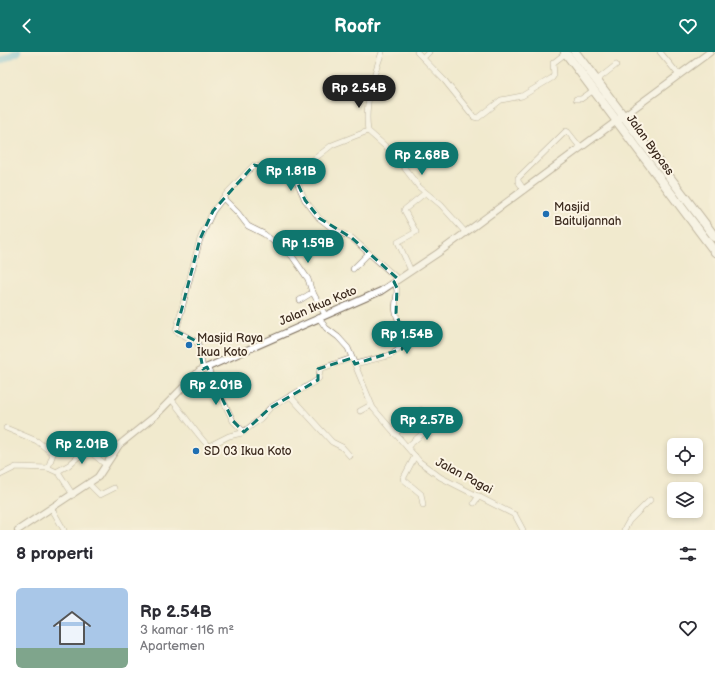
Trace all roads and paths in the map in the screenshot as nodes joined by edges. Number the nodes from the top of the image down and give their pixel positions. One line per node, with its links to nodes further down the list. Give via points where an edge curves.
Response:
1 (382, 52): 15 (street, via 369,98)
2 (417, 52): 8 (street)
3 (429, 52): 8 (street)
4 (575, 52): 11 (highway)
5 (660, 52): 10 (street)
6 (710, 52): 10 (street, Jalan Ikua Koto)
7 (566, 53): 8 (street, via 553,63 552,78 522,96 501,100 478,118 474,117); 12 (highway, Jalan Bypass)
8 (423, 58)
9 (616, 65): 11 (street)
10 (679, 75): 14 (street, Jalan Ikua Koto)
11 (597, 80): 14 (highway)
12 (594, 90): 13 (street, via 579,100); 14 (highway, Jalan Bypass)
13 (576, 99)
14 (620, 118): 16 (street, Jalan Ikua Koto); 21 (highway, Jalan Bypass)
15 (368, 131): 17 (street, via 332,145); 19 (street, via 393,153)
16 (580, 147): 18 (street, Jalan Ikua Koto); 18 (street, via 566,131 518,178)
17 (294, 176): 20 (street, via 282,175 254,165); 25 (street, via 305,200 319,218 336,231 352,238)
18 (524, 190): 22 (street, Jalan Ikua Koto)
19 (425, 193): 22 (street, via 441,205); 27 (street, via 404,210 416,232 398,242)
20 (223, 198): 29 (street, Jalan Pagai, via 248,226 290,253 308,279); 34 (street, via 213,211 200,239 176,331 198,342)
21 (696, 220): 23 (highway); 24 (highway, Jalan Bypass)
22 (466, 233): 27 (street, Jalan Ikua Koto)
23 (715, 237)
24 (715, 252)
25 (369, 253): 26 (street); 28 (street)
26 (353, 269)
27 (411, 271): 28 (street, Jalan Ikua Koto)
28 (396, 281): 31 (street, Jalan Ikua Koto, via 366,298); 33 (street, via 396,313 406,337 405,345 391,355)
29 (313, 292): 30 (street); 31 (street, Jalan Pagai)
30 (300, 300)
31 (322, 316): 32 (street, Jalan Pagai, via 326,328 344,343); 34 (street, Jalan Ikua Koto)
32 (352, 358): 33 (street, Jalan Pagai); 35 (street, via 320,369 318,380)
33 (355, 364): 37 (street, Jalan Pagai)
34 (205, 368): 36 (street, Jalan Ikua Koto, via 191,378); 42 (street, via 229,416)
35 (290, 396): 42 (street, via 270,408); 45 (street, via 332,442 342,447)
36 (172, 400): 42 (street, via 207,446); 47 (street, Jalan Ikua Koto, via 119,446)
37 (372, 405): 39 (street); 43 (street, Jalan Pagai)
38 (421, 410): 43 (street)
39 (360, 412)
40 (436, 422): 44 (street)
41 (6, 428): 48 (street, via 37,441 53,454)
42 (244, 432)
43 (396, 434): 44 (street, Jalan Pagai)
44 (407, 447): 46 (street, Jalan Pagai)
45 (350, 456)
46 (415, 456): 54 (street, Jalan Pagai, via 431,472); 57 (street, via 403,479 421,494)
47 (106, 466): 49 (street, via 88,449); 51 (street, Jalan Ikua Koto)
48 (48, 468): 49 (street); 50 (street, via 16,467)
49 (58, 471): 53 (street)
50 (0, 476)
51 (89, 484): 52 (street, via 100,494); 53 (street, Jalan Ikua Koto)
52 (114, 488)
53 (73, 495): 58 (street, Jalan Ikua Koto)
54 (480, 496): 56 (street); 62 (street, Jalan Pagai, via 515,515)
55 (650, 500): 63 (street)
56 (474, 503)
57 (423, 505)
58 (52, 509): 59 (street, Jalan Ikua Koto); 61 (street)
59 (25, 528): 60 (street, Jalan Ikua Koto)
60 (18, 530)
61 (64, 530)
62 (523, 530)
63 (624, 530)

